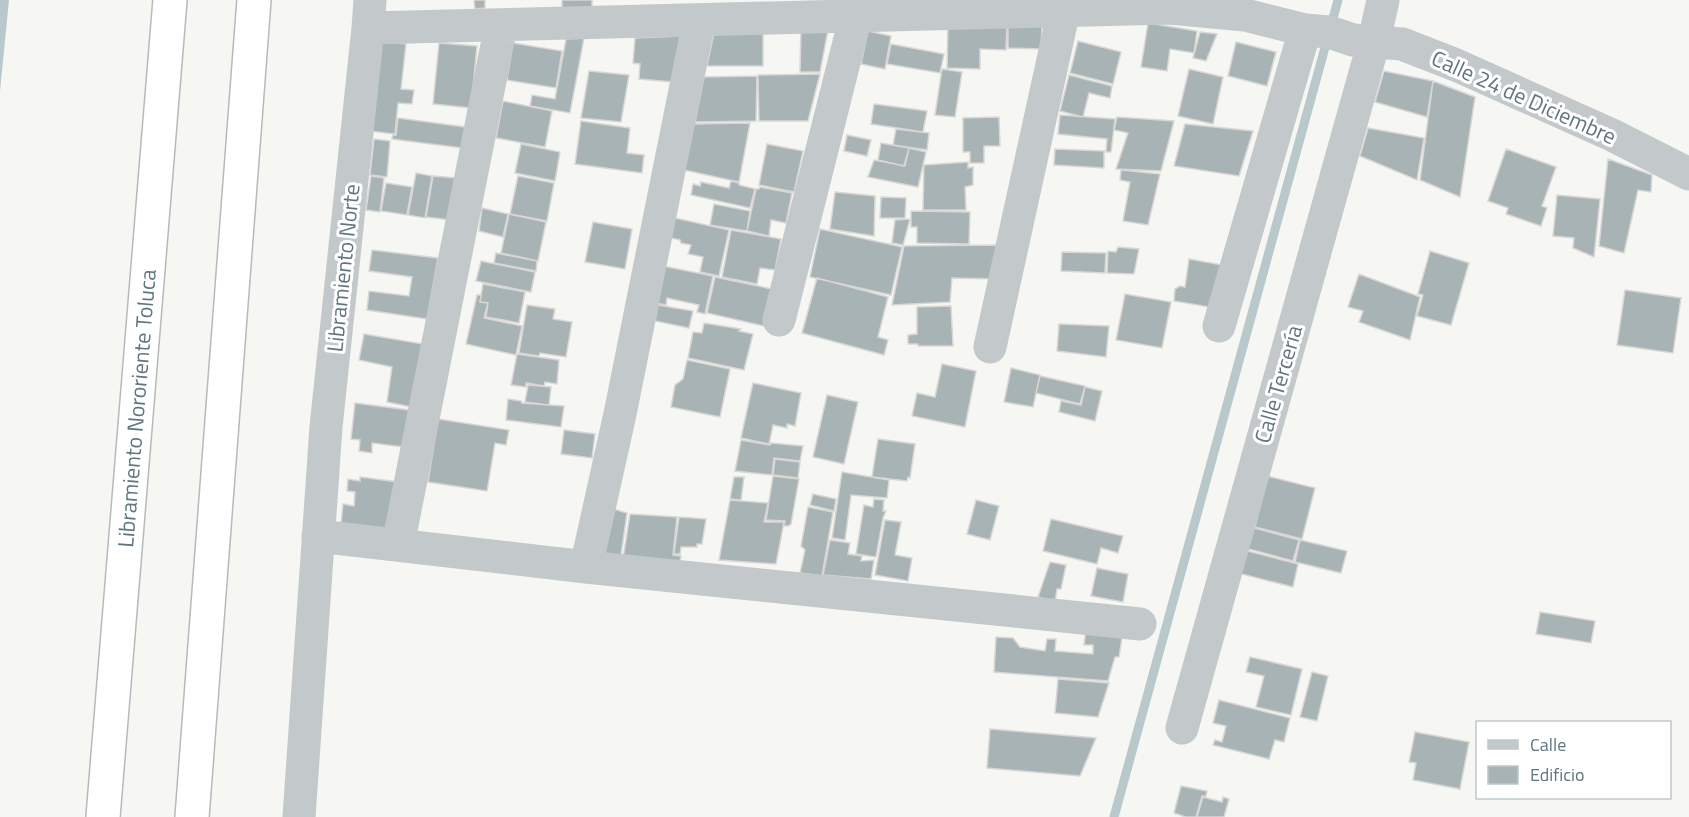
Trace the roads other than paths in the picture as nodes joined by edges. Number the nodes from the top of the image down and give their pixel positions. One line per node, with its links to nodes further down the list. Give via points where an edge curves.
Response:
1 (170, 0): 19 (highway, Libramiento Nororiente Toluca)
2 (254, 0): 20 (highway)
3 (1383, 0): 9 (street)
4 (1064, 10): 6 (street, Calle 24 de Diciembre); 9 (street, Calle 24 de Diciembre, via 1170,8 1245,15); 13 (street)
5 (369, 14): 8 (street, Calle 24 de Diciembre); 14 (street, Libramiento Norte)
6 (856, 15): 7 (street, Calle 24 de Diciembre); 11 (street)
7 (699, 21): 8 (street, Calle 24 de Diciembre); 16 (street)
8 (501, 25): 15 (street)
9 (1340, 36): 10 (street, Calle 24 de Diciembre, via 1402,44 1456,65); 12 (street); 18 (street, Calle Tercería)
10 (1689, 174)
11 (779, 320)
12 (1219, 326)
13 (990, 346)
14 (318, 536): 15 (street); 21 (street, Libramiento Norte)
15 (398, 545): 16 (street)
16 (586, 567): 17 (street)
17 (1140, 624)
18 (1182, 728)
19 (103, 817)
20 (192, 817)
21 (299, 817)

